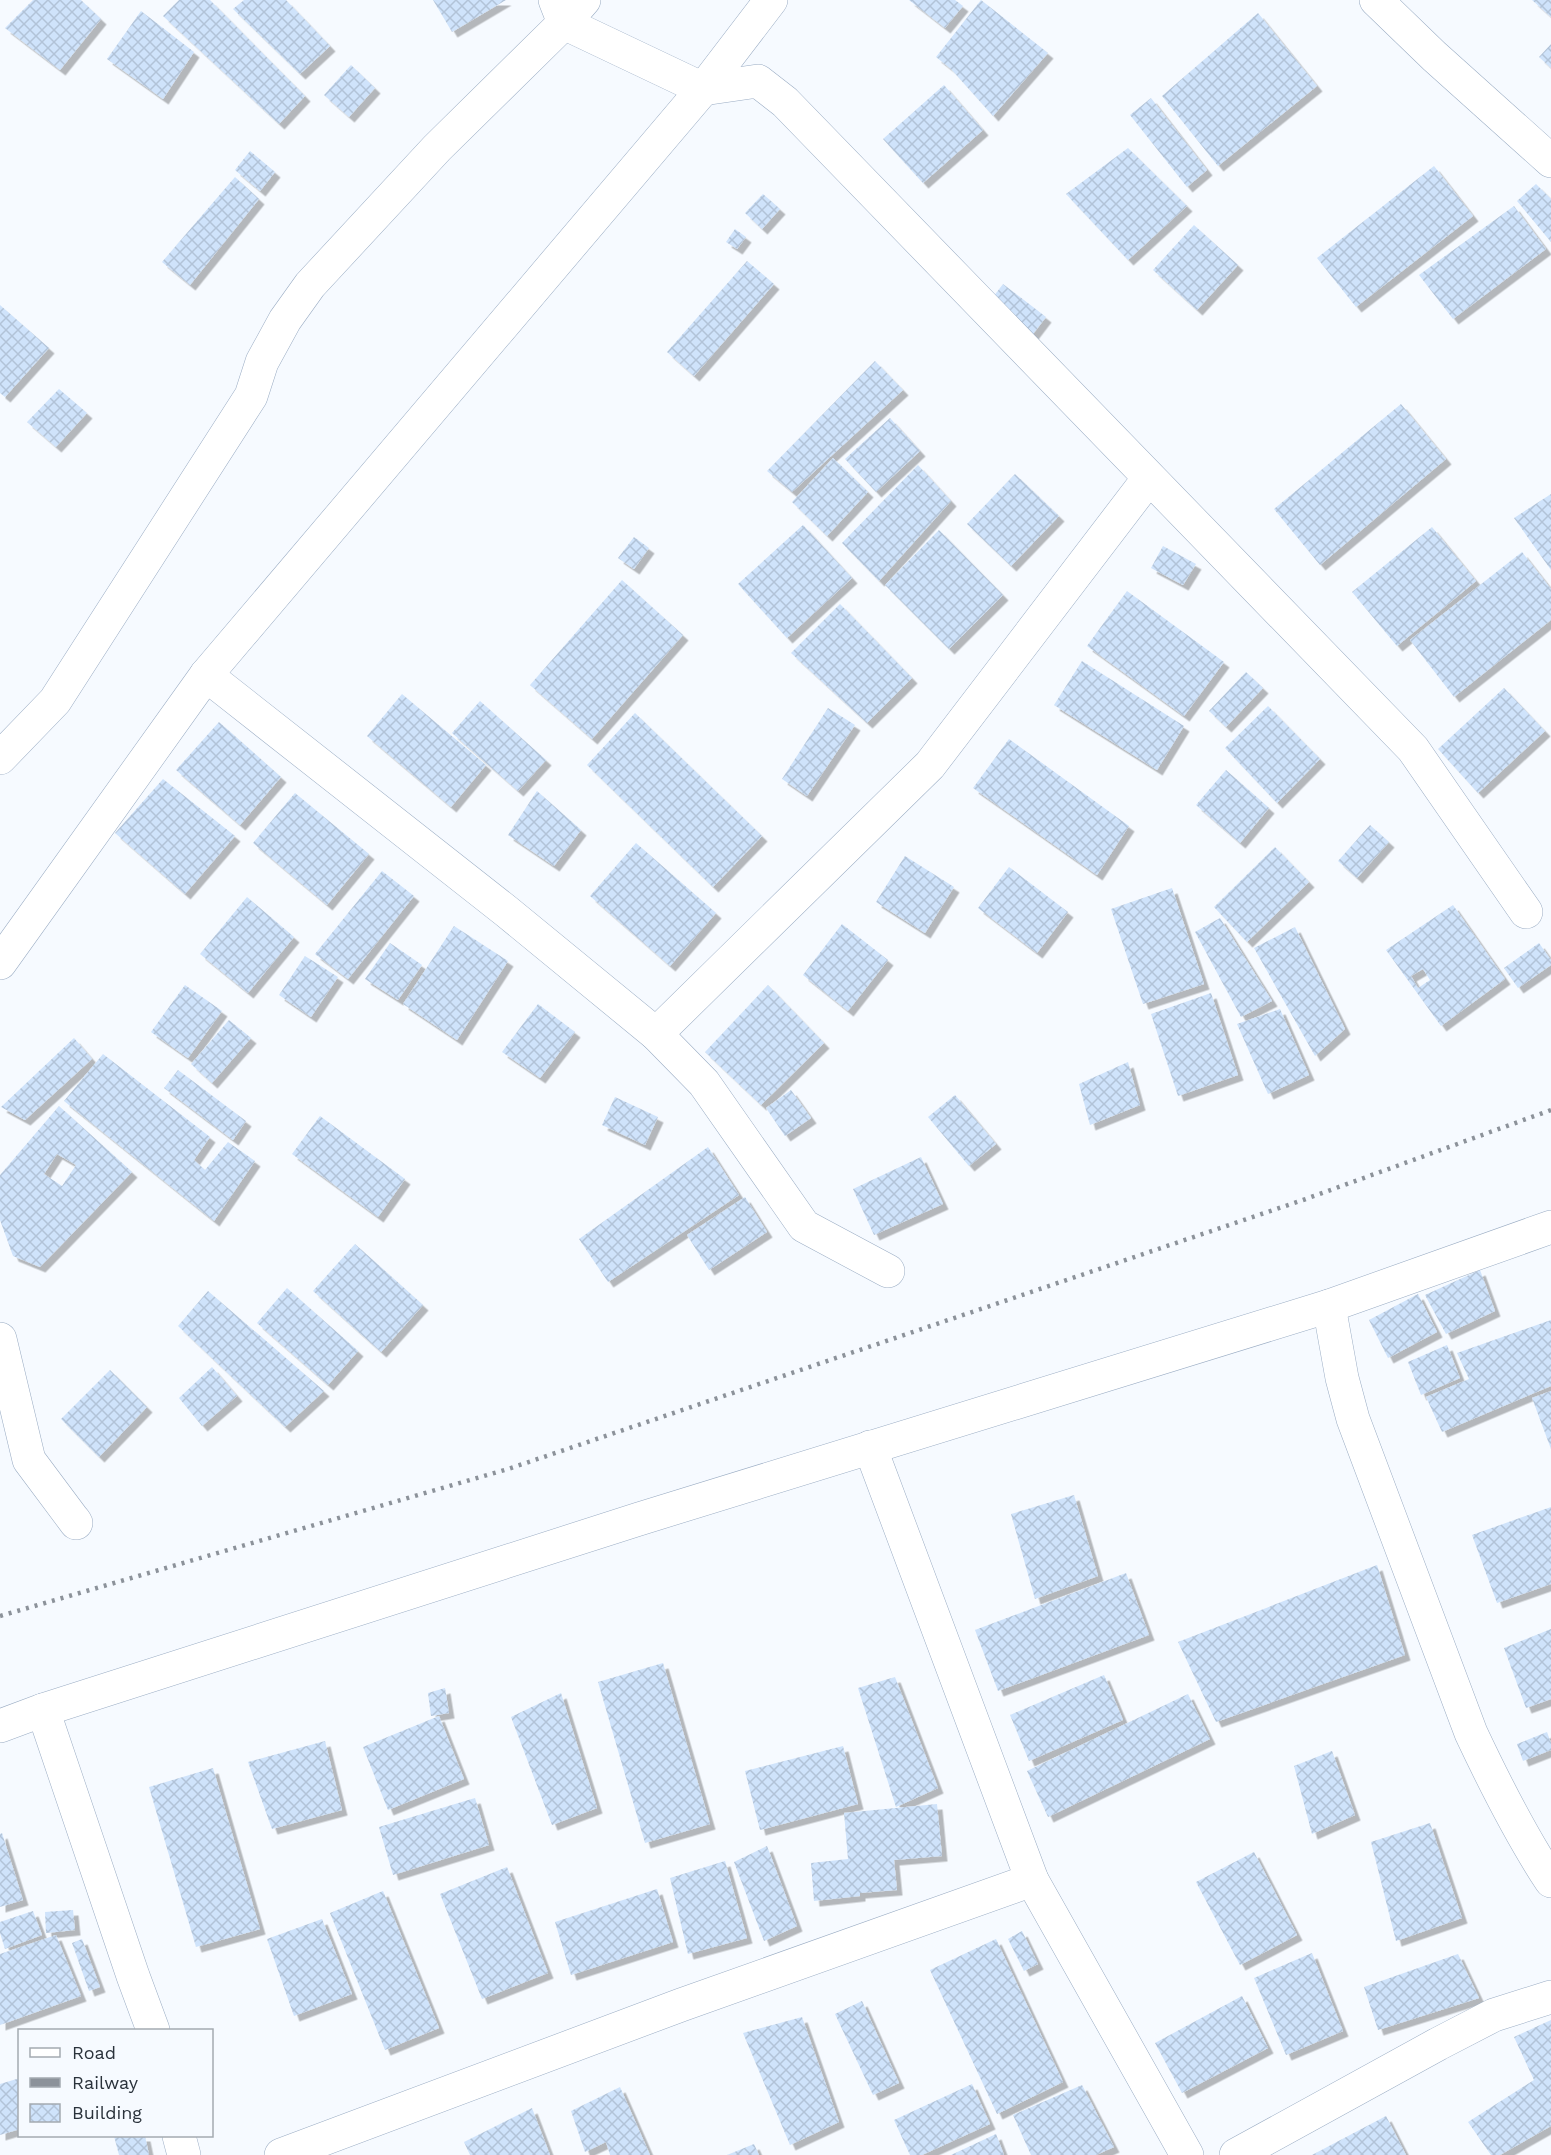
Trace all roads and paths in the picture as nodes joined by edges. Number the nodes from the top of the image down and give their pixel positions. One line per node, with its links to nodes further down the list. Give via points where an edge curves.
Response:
1 (771, 0): 4 (street)
2 (1376, 0): 5 (street)
3 (567, 8): 4 (street); 8 (street, via 310,285 262,362 251,396 55,701)
4 (703, 89): 6 (street, via 758,81 785,102); 7 (street)
5 (1551, 161)
6 (1149, 478): 9 (street, via 1413,749); 11 (street, via 930,765)
7 (206, 675): 10 (street); 11 (street)
8 (0, 758)
9 (1526, 912)
10 (0, 963)
11 (656, 1034): 13 (street, via 704,1083 804,1226)
12 (1551, 1227): 14 (street)
13 (888, 1270)
14 (1329, 1306): 16 (street); 21 (street, via 1353,1419 1471,1732 1494,1782)
15 (0, 1339): 17 (street, via 29,1460 76,1523)
16 (870, 1447): 18 (street); 20 (street)
17 (74, 1520)
18 (43, 1710): 19 (street); 23 (street)
19 (0, 1726)
20 (1032, 1880): 26 (street, via 692,2001); 27 (street)
21 (1551, 1881)
22 (1551, 1997): 28 (street, via 1494,2015)
23 (152, 2029)
24 (179, 2137): 25 (street)
25 (183, 2155)
26 (281, 2155)
27 (1187, 2155)
28 (1236, 2155)

